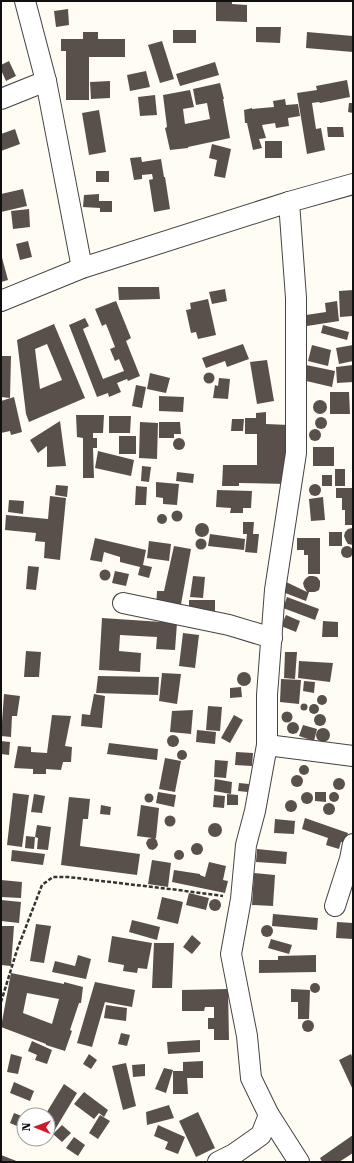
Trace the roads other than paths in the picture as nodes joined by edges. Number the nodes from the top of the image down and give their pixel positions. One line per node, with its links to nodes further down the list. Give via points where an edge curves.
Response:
1 (25, 1): 2 (street)
2 (46, 81): 3 (street); 6 (street)
3 (1, 99)
4 (353, 184): 5 (street)
5 (289, 202): 6 (street); 9 (street, via 296,298 296,453 275,590)
6 (82, 268): 7 (street)
7 (1, 301)
8 (124, 604): 9 (street, via 229,625)
9 (272, 638): 10 (street, via 267,695)
10 (267, 745): 11 (street); 14 (street, via 246,845 241,899 231,954 247,1036 251,1078)
11 (353, 756)
12 (353, 844): 13 (street)
13 (335, 906)
14 (269, 1115): 15 (street, via 261,1135); 16 (street)
15 (218, 1162)
16 (299, 1162)

